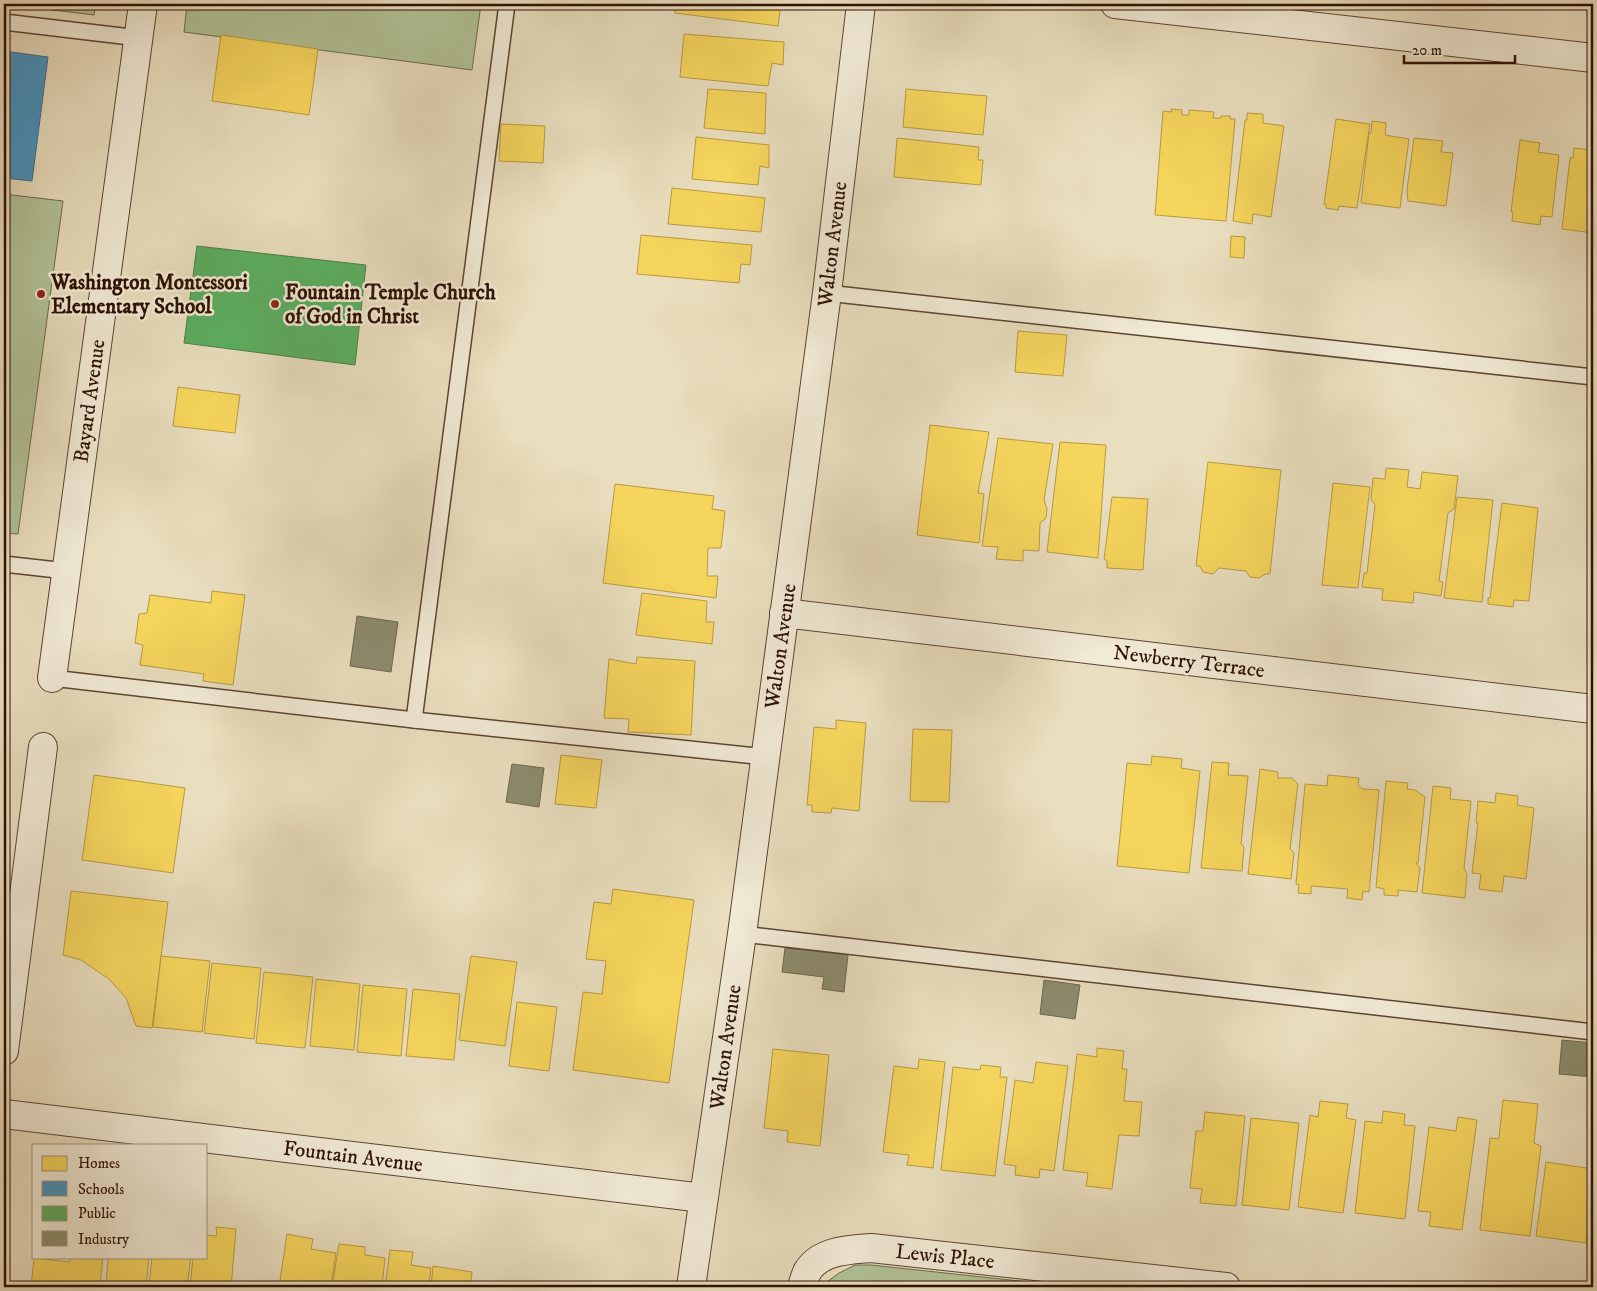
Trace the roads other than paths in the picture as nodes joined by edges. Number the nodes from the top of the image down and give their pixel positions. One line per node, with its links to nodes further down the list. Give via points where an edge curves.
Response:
1 (143, 4): 7 (street, Bayard Avenue)
2 (507, 4): 16 (lane)
3 (861, 4): 9 (street, Walton Avenue)
4 (1114, 4): 5 (street)
5 (1172, 7): 8 (street)
6 (4, 22): 7 (lane)
7 (139, 38): 12 (street, Bayard Avenue)
8 (1593, 58)
9 (827, 293): 10 (lane); 13 (street, Walton Avenue)
10 (1593, 377)
11 (4, 564): 12 (lane)
12 (66, 571): 14 (street, Bayard Avenue)
13 (784, 612): 15 (street, Newberry Terrace); 18 (street, Walton Avenue)
14 (52, 678): 16 (lane)
15 (1593, 709)
16 (414, 720): 18 (lane)
17 (44, 748): 21 (street)
18 (765, 757): 19 (street, Walton Avenue)
19 (742, 934): 20 (lane); 23 (street, Walton Avenue)
20 (1593, 1032)
21 (4, 1051)
22 (4, 1114): 23 (street, Fountain Avenue)
23 (703, 1198): 24 (street, Walton Avenue)
24 (691, 1287)
25 (802, 1287): 26 (street, Lewis Place, via 808,1271 821,1258 838,1252 871,1248)
26 (1226, 1287)

